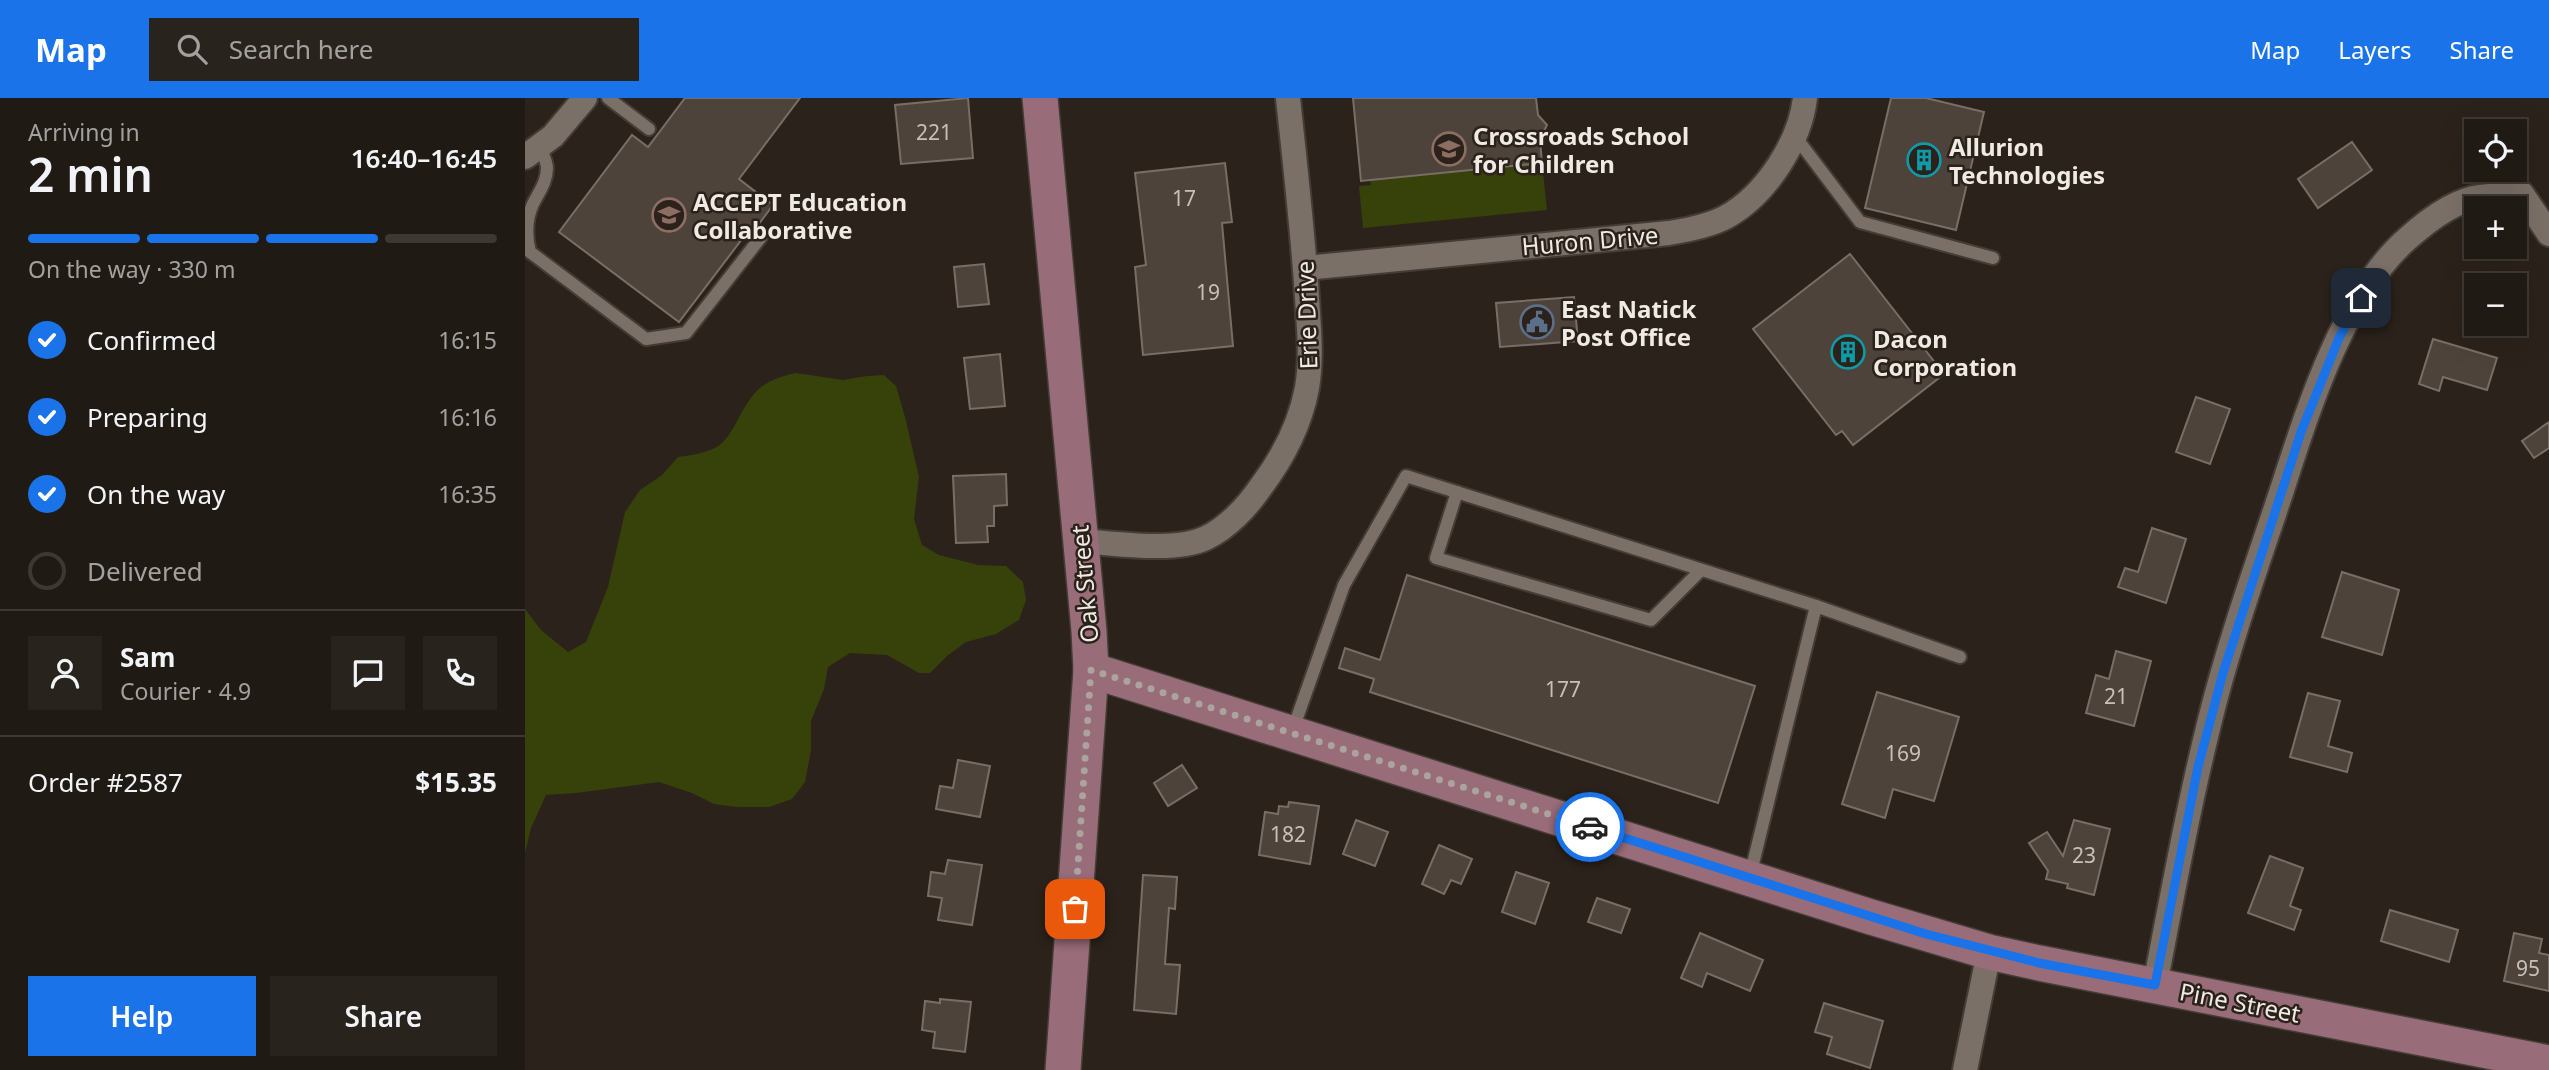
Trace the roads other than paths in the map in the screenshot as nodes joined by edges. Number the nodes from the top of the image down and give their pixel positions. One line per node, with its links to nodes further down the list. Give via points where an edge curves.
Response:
1 (585, 98): 8 (street, via 564,125)
2 (608, 98): 6 (lane)
3 (1040, 98): 14 (main road, Oak Street)
4 (1288, 98): 12 (street, Erie Drive)
5 (1805, 98): 7 (street, Huron Drive)
6 (649, 129)
7 (1795, 136): 11 (lane, via 1860,222); 12 (street, Huron Drive, via 1748,202 1726,217 1695,228)
8 (533, 152): 10 (lane, via 547,167 545,184 528,221 530,252 646,339 686,333)
9 (2549, 234): 22 (street, via 2522,194 2477,197 2453,206 2406,240 2353,311 2294,452 2223,673 2198,767)
10 (761, 237)
11 (1993, 258)
12 (1305, 268): 14 (street, Erie Drive, via 1310,356 1305,398 1286,447 1253,499 1197,541 1165,545)
13 (1457, 492): 15 (lane); 15 (lane, via 1436,558 1651,620); 19 (lane, via 1406,476 1345,585)
14 (1079, 541): 18 (main road, Oak Street)
15 (1702, 570): 16 (lane)
16 (1816, 606): 17 (lane); 20 (lane)
17 (1960, 657)
18 (1091, 670): 19 (main road, Pine Street); 25 (main road, Oak Street)
19 (1291, 732): 20 (main road, Pine Street)
20 (1749, 878): 21 (main road, Pine Street)
21 (1989, 951): 22 (main road, Pine Street); 26 (street)
22 (2155, 985): 23 (main road, Pine Street)
23 (2472, 1059): 24 (main road, Pine Street)
24 (2549, 1063)
25 (1063, 1070)
26 (1965, 1070)

